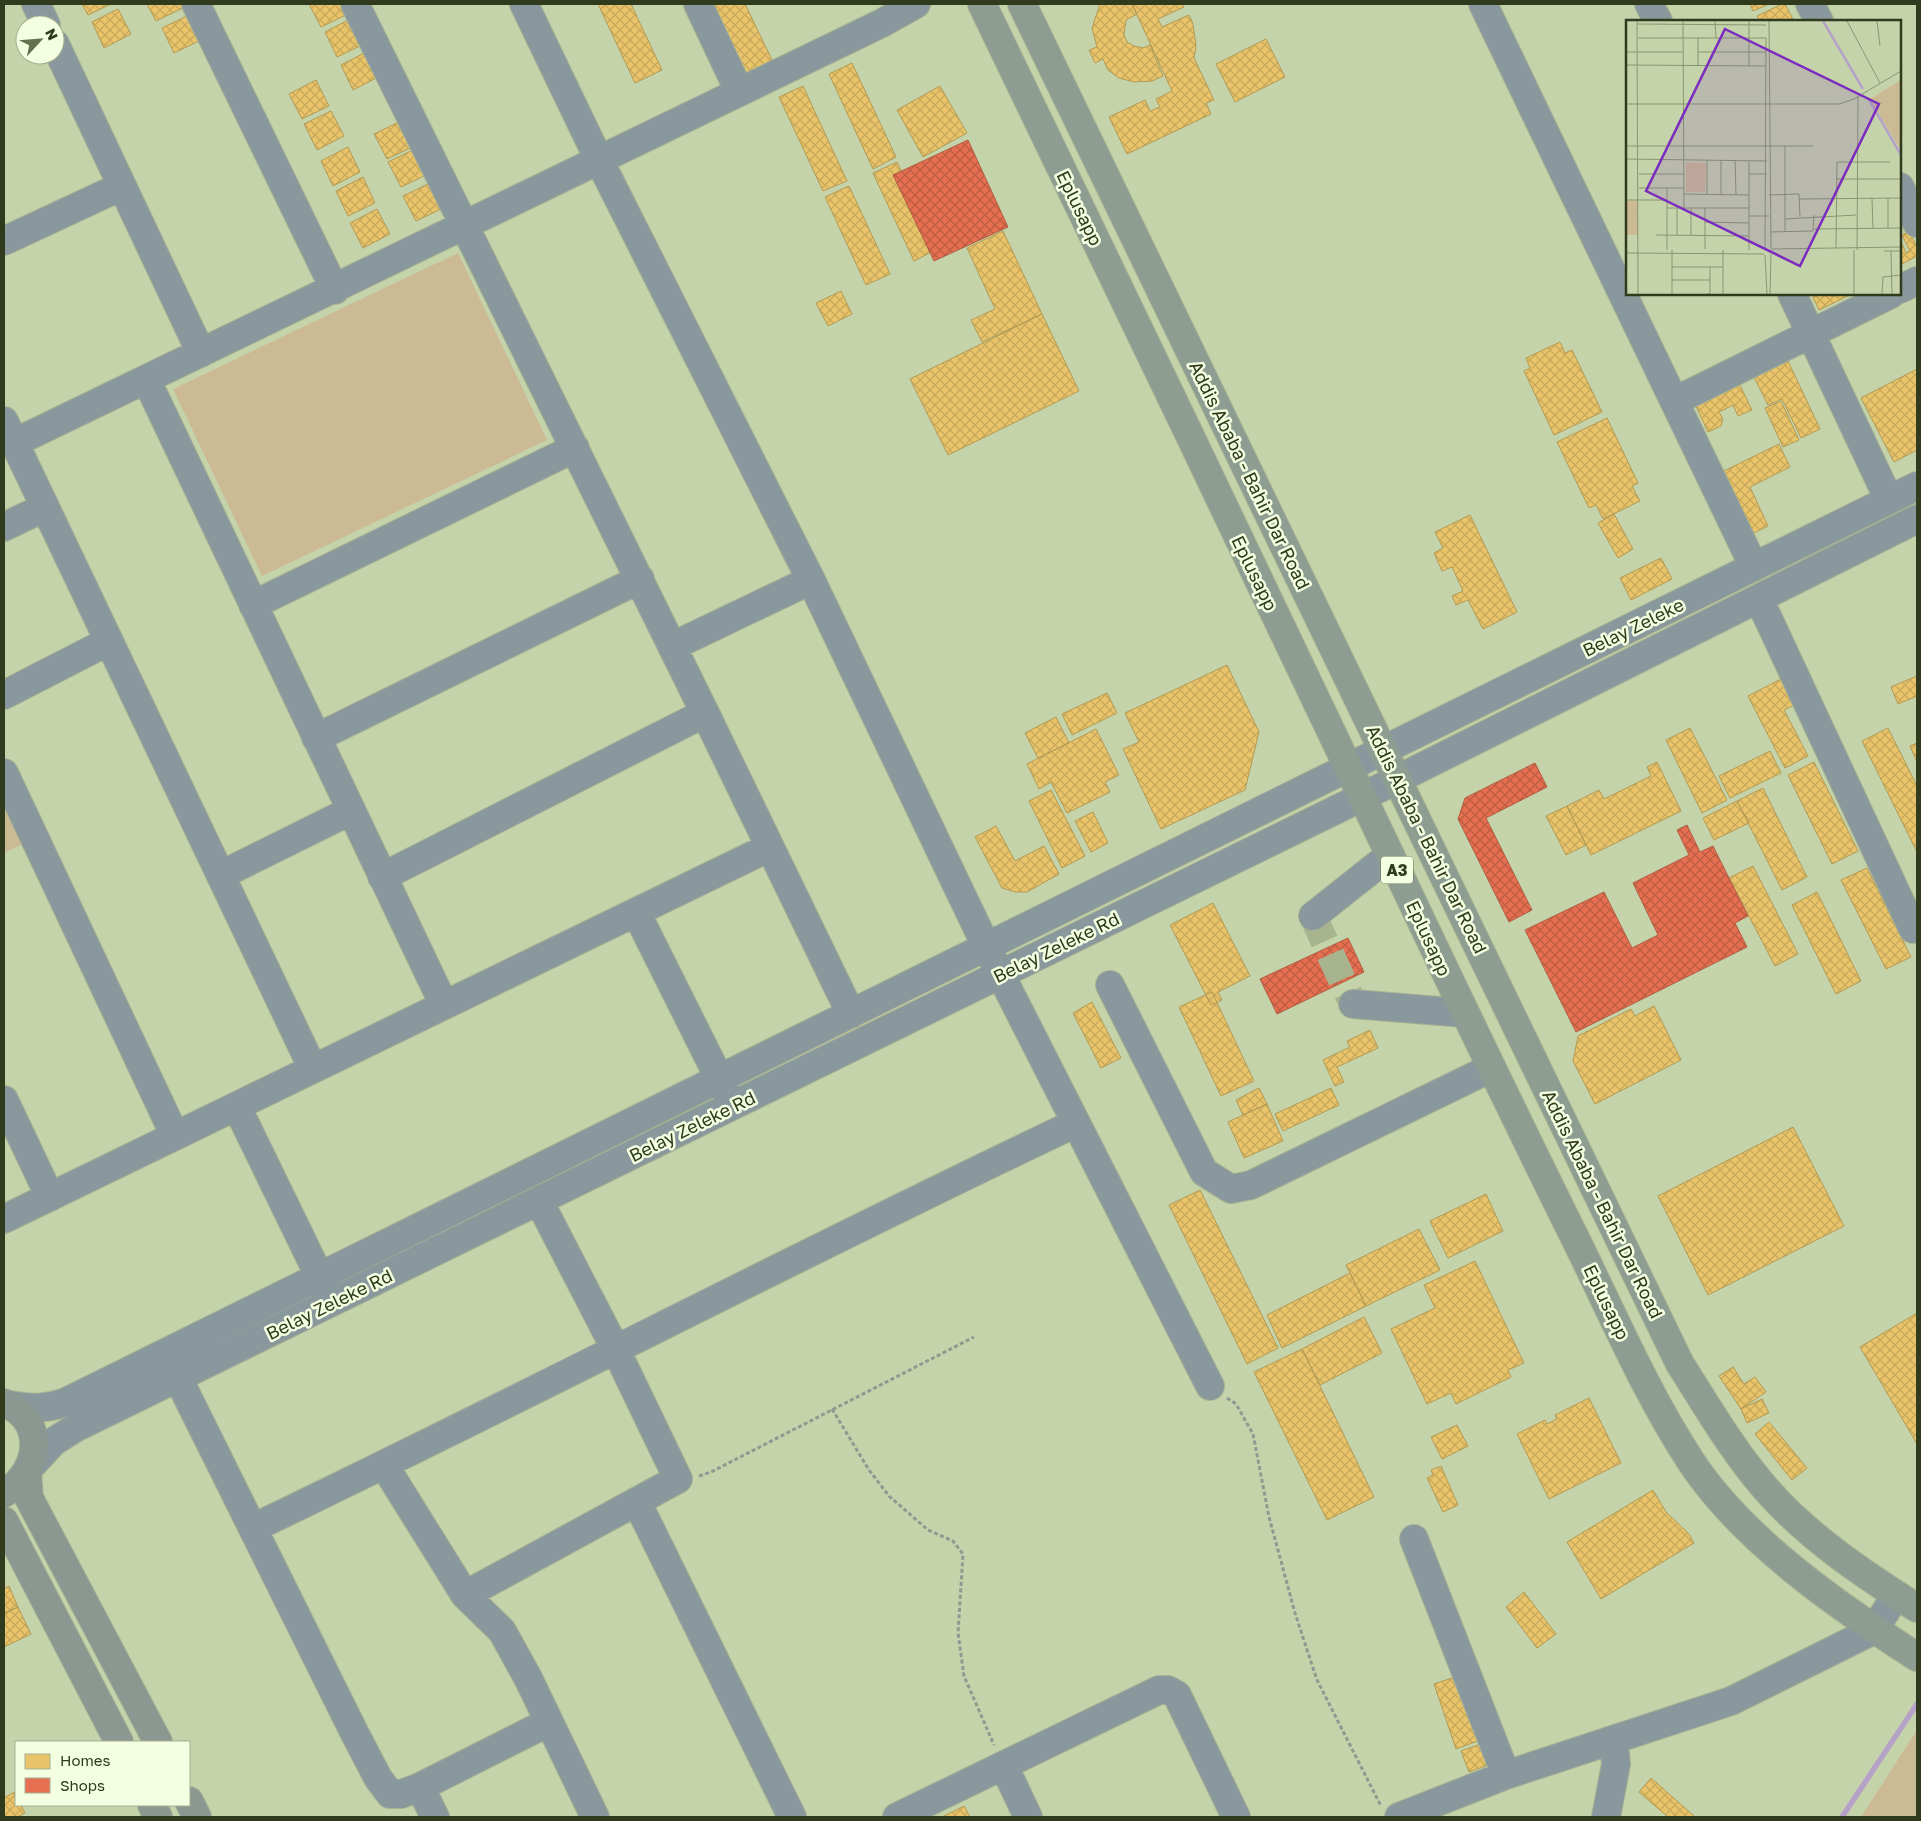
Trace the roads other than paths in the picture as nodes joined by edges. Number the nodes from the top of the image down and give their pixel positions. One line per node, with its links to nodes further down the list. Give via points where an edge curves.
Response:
1 (196, 4): 23 (street)
2 (355, 4): 19 (street)
3 (524, 4): 15 (street)
4 (698, 4): 14 (street)
5 (916, 4): 14 (street)
6 (982, 4): 48 (highway, Eplusapp / A3)
7 (1022, 4): 47 (highway, Addis Ababa - Bahir Dar Road / A3)
8 (1484, 4): 29 (street)
9 (1649, 4): 11 (street)
10 (1810, 4): 12 (street)
11 (1657, 20)
12 (1818, 20)
13 (65, 65): 16 (street)
14 (739, 91): 15 (street)
15 (599, 160): 19 (street); 39 (street)
16 (122, 186): 20 (street); 27 (street)
17 (1901, 189): 18 (street)
18 (1917, 223)
19 (464, 225): 23 (street); 31 (street)
20 (4, 239)
21 (1917, 281): 22 (street)
22 (1901, 289)
23 (335, 290): 27 (street)
24 (1792, 295): 26 (street)
25 (1889, 295): 26 (street)
26 (1811, 333): 29 (street); 33 (street)
27 (202, 353): 28 (street)
28 (147, 380): 30 (street); 41 (street)
29 (1675, 401): 37 (street)
30 (9, 432): 34 (street)
31 (575, 448): 38 (street); 41 (street)
32 (1917, 486): 33 (street, Belay Zeleke)
33 (1889, 500): 37 (street, Belay Zeleke)
34 (45, 507): 36 (street); 42 (street)
35 (1917, 519): 40 (street, Belay Zeleke)
36 (4, 527)
37 (1754, 567): 47 (street, Belay Zeleke)
38 (640, 579): 43 (street); 46 (street)
39 (812, 580): 43 (street); 60 (street)
40 (1758, 599): 50 (street, Belay Zeleke); 59 (street)
41 (253, 606): 46 (street)
42 (109, 641): 44 (street); 55 (street)
43 (673, 646): 45 (street)
44 (4, 695)
45 (705, 713): 53 (street); 56 (street)
46 (316, 738): 52 (street)
47 (1383, 750): 48 (street, Belay Zeleke); 50 (highway, Addis Ababa - Bahir Dar Road / A3)
48 (1348, 768): 51 (highway, Eplusapp / A3); 60 (street, Belay Zeleke Rd)
49 (4, 773): 74 (street)
50 (1398, 779): 51 (street, Belay Zeleke); 92 (highway, Addis Ababa - Bahir Dar Road / A3, via 1680,1364 1728,1441 1766,1489 1807,1530)
51 (1362, 797): 54 (highway, Eplusapp / A3); 61 (street, Belay Zeleke Rd)
52 (350, 811): 55 (street); 56 (street)
53 (770, 847): 57 (street); 66 (street)
54 (1390, 854): 58 (street); 65 (highway, Eplusapp / A3)
55 (220, 875): 68 (street)
56 (382, 877): 64 (street)
57 (636, 912): 64 (street); 69 (street)
58 (1314, 916)
59 (1913, 929)
60 (986, 946): 61 (street); 66 (street, Belay Zeleke Rd)
61 (1002, 974): 71 (street, Belay Zeleke Rd); 73 (street)
62 (1110, 984): 67 (street, via 1204,1172 1230,1189 1251,1185)
63 (1353, 1004): 65 (street)
64 (444, 1005): 68 (street)
65 (1464, 1013): 67 (highway, Eplusapp / A3)
66 (851, 1014): 69 (street, Belay Zeleke Rd)
67 (1491, 1068): 93 (highway, Eplusapp / A3, via 1648,1386 1694,1465 1738,1518 1779,1557)
68 (313, 1069): 72 (street)
69 (720, 1079): 71 (street); 78 (street, Belay Zeleke Rd)
70 (4, 1100): 75 (street)
71 (733, 1106): 76 (street, Belay Zeleke Rd)
72 (237, 1107): 74 (street); 78 (street)
73 (1076, 1124): 80 (street); 82 (street)
74 (175, 1136): 75 (street)
75 (50, 1197): 77 (street)
76 (539, 1201): 79 (street, Belay Zeleke Rd); 80 (street)
77 (4, 1219)
78 (320, 1277): 79 (street); 83 (street, Belay Zeleke Rd, via 66,1402 31,1409)
79 (332, 1303): 81 (street, Belay Zeleke Rd)
80 (615, 1348): 84 (street); 87 (street, via 678,1479)
81 (178, 1378): 85 (street, Belay Zeleke Rd, via 75,1428 53,1442); 89 (street)
82 (1210, 1386)
83 (7, 1404): 85 (main road, via 27,1421 32,1432 34,1445)
84 (384, 1465): 89 (street); 91 (street)
85 (29, 1469): 86 (main road, via 16,1486); 98 (main road, via 29,1498)
86 (4, 1492)
87 (638, 1502): 91 (street); 107 (street)
88 (4, 1521): 97 (main road)
89 (253, 1528): 101 (street, via 378,1778 390,1794)
90 (1414, 1539): 100 (street)
91 (466, 1595): 95 (street, via 502,1632)
92 (1907, 1601): 93 (street)
93 (1874, 1630): 94 (highway, Eplusapp / A3); 96 (street, via 1731,1701)
94 (1917, 1657)
95 (549, 1722): 101 (street); 106 (street)
96 (1614, 1740): 100 (street); 111 (street, via 1616,1764)
97 (118, 1741)
98 (157, 1741)
99 (1004, 1766): 108 (street); 109 (street); 110 (street, via 1159,1690 1168,1690 1177,1695)
100 (1506, 1775): 103 (street)
101 (420, 1787): 105 (street)
102 (190, 1803): 104 (main road)
103 (1391, 1813)
104 (197, 1817)
105 (435, 1817)
106 (596, 1817)
107 (792, 1817)
108 (897, 1817)
109 (1028, 1817)
110 (1236, 1817)
111 (1606, 1817)

